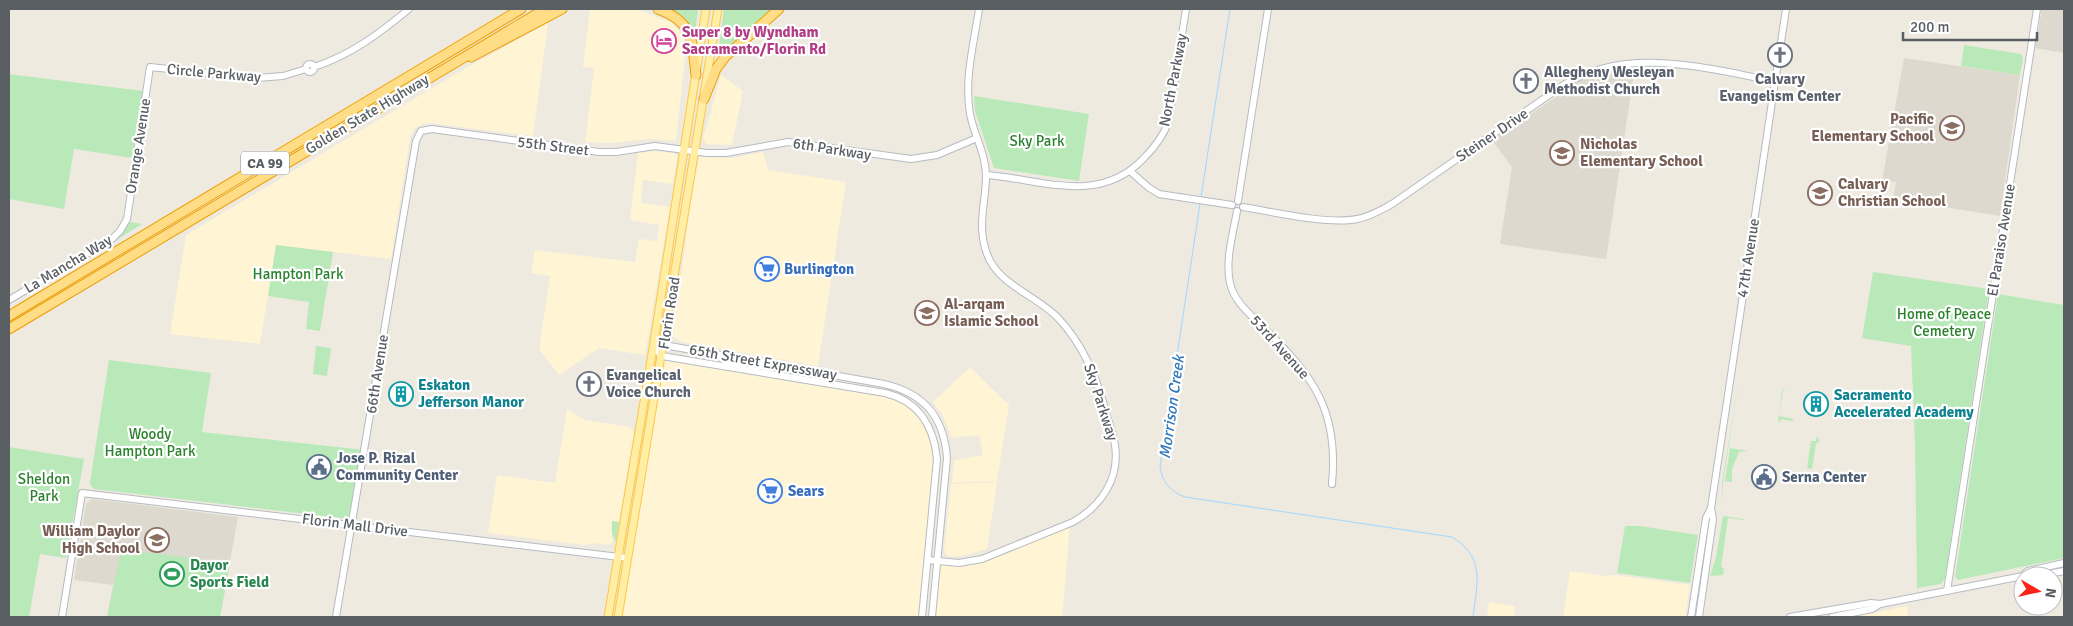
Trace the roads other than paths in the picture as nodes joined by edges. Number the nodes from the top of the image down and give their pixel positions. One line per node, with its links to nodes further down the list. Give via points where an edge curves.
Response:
1 (409, 9): 15 (street, Circle Parkway, via 351,52 314,67 309,64 306,69 283,76 257,78)
2 (521, 9): 30 (highway, Golden State Highway / CA 99)
3 (545, 9): 14 (highway, Golden State Highway / CA 99)
4 (562, 9): 14 (highway, via 478,55)
5 (658, 9): 16 (highway, via 679,18 687,27 692,39)
6 (706, 9): 16 (main road, Florin Road)
7 (718, 9): 18 (main road, Florin Road)
8 (779, 9): 18 (highway, via 725,57 716,69)
9 (980, 9): 20 (street, Sky Parkway, via 968,91)
10 (1186, 9): 23 (street, North Parkway, via 1168,123 1162,136)
11 (1268, 9): 25 (street)
12 (1786, 9): 17 (street, 47th Avenue)
13 (2037, 9): 53 (street, El Paraiso Avenue)
14 (454, 62): 31 (highway, Golden State Highway / CA 99)
15 (150, 67): 28 (street, Orange Avenue)
16 (696, 75): 21 (main road, Florin Road)
17 (1775, 81): 26 (street, Steiner Drive, via 1667,63 1609,65 1565,84 1392,204 1368,216 1338,221); 44 (street, 47th Avenue)
18 (704, 99): 22 (main road, Florin Road)
19 (421, 131): 21 (street, 55th Street, via 432,129 599,152 655,146); 45 (street, 66th Avenue, via 416,142)
20 (977, 138): 22 (street, 6th Parkway, via 938,155 911,159 788,142 739,152); 24 (street, Sky Parkway)
21 (685, 150): 22 (street, 6th Parkway); 33 (main road, Florin Road)
22 (696, 151): 32 (main road, Florin Road)
23 (1130, 171): 24 (street, North Parkway, via 1104,183 1076,188); 27 (street, via 1159,194)
24 (986, 175): 49 (street, Sky Parkway, via 981,220 986,252 1006,280 1041,302 1074,336 1096,377 1115,442 1115,466 1112,480 1098,503 1072,522 982,559 959,563)
25 (1238, 201): 26 (street); 27 (street, via 1233,203)
26 (1243, 207): 27 (street)
27 (1234, 208): 43 (street, 53rd Avenue, via 1229,266 1231,287 1242,307 1296,361 1316,390 1332,436)
28 (124, 225): 29 (street, La Mancha Way, via 112,238)
29 (9, 300)
30 (9, 316)
31 (9, 329)
32 (664, 345): 33 (street, 65th Street Expressway); 34 (main road, Florin Road); 35 (street, 65th Street Expressway)
33 (653, 348): 34 (street); 46 (main road, Florin Road)
34 (662, 356): 36 (street, 65th Street Expressway); 47 (main road, Florin Road)
35 (755, 361): 36 (street, via 751,364 731,362); 37 (street, 65th Street Expressway)
36 (722, 366): 38 (street, 65th Street Expressway)
37 (784, 366): 38 (street, via 774,369 758,366); 39 (street, 65th Street Expressway)
38 (749, 370): 41 (street, 65th Street Expressway)
39 (824, 373): 40 (street, 65th Street Expressway); 41 (street)
40 (839, 376): 42 (street); 49 (street, 65th Street Expressway, via 904,390 924,403 938,422 947,458)
41 (809, 381): 42 (street, 65th Street Expressway)
42 (822, 383): 48 (street, 65th Street Expressway, via 894,395 923,416 935,442 937,459)
43 (1332, 484)
44 (1711, 508): 61 (street, 47th Avenue, via 1706,518); 62 (street, 47th Avenue, via 1713,519)
45 (352, 524): 46 (street, Florin Mall Drive); 55 (street, Florin Mall Drive, via 82,493); 56 (street, 66th Avenue)
46 (618, 556): 47 (street, Florin Mall Drive); 57 (main road, Florin Road)
47 (628, 558): 58 (main road, Florin Road)
48 (928, 560): 49 (street, Sky Parkway); 59 (street, 65th Street Expressway)
49 (937, 561): 60 (street, 65th Street Expressway)
50 (2064, 563): 51 (street)
51 (2050, 566)
52 (2013, 578): 53 (street)
53 (1947, 591): 54 (street)
54 (1880, 604): 63 (street); 64 (street, via 1872,609)
55 (62, 617)
56 (336, 617)
57 (608, 617)
58 (618, 617)
59 (922, 617)
60 (932, 617)
61 (1691, 617)
62 (1699, 617)
63 (1790, 617)
64 (1832, 617)

